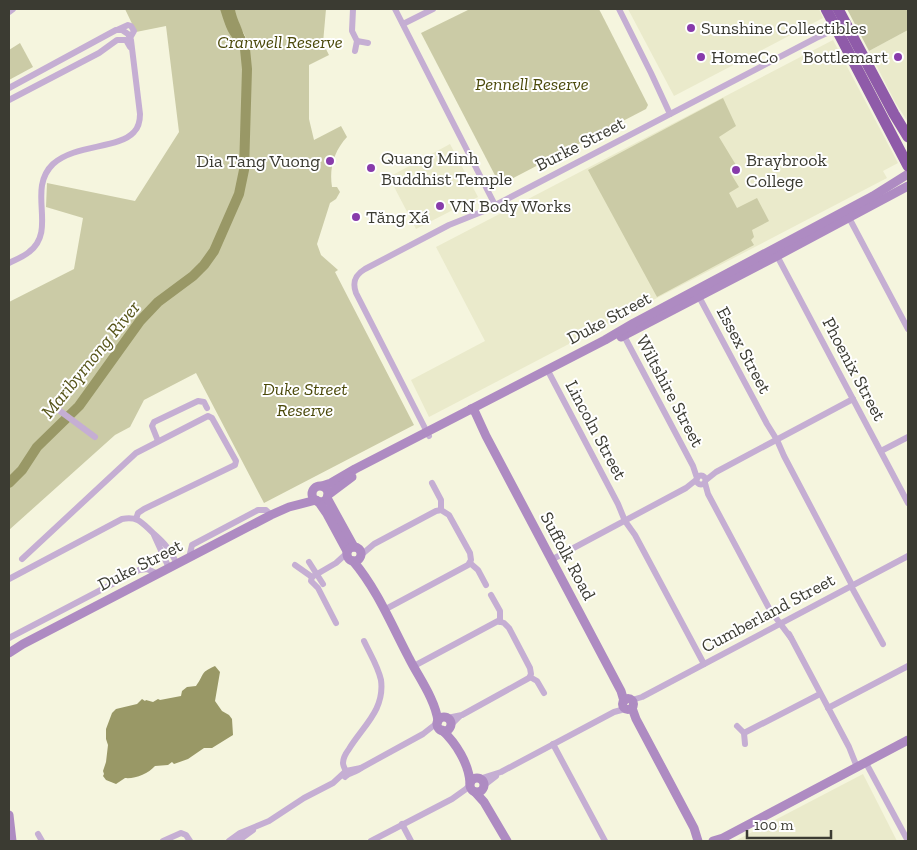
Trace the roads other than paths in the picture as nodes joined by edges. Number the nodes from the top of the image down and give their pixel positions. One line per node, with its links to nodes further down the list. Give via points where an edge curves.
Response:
1 (13, 9): 7 (street)
2 (353, 9): 11 (street, via 352,31)
3 (395, 9): 9 (street)
4 (433, 9): 9 (street)
5 (619, 9): 17 (street)
6 (838, 9): 8 (highway)
7 (9, 12)
8 (834, 20): 10 (street, Burke Street); 10 (street, Burke Street); 18 (highway); 19 (highway)
9 (403, 24): 22 (street)
10 (816, 38): 17 (street, Burke Street)
11 (357, 41): 12 (street); 13 (street)
12 (368, 43)
13 (355, 51)
14 (133, 55): 15 (street, via 130,38 124,31 116,30); 16 (street, via 126,40 117,40 99,53); 25 (street, via 140,114 134,133 69,153 51,167 41,186 41,237 30,252)
15 (9, 88)
16 (9, 100)
17 (670, 114): 22 (street, Burke Street)
18 (908, 137)
19 (908, 166)
20 (908, 174): 23 (street, Duke Street)
21 (908, 186): 23 (street, Duke Street)
22 (496, 205): 34 (street, Burke Street, via 449,225 364,269 354,280 356,293)
23 (847, 214): 24 (street, Duke Street); 27 (street)
24 (775, 253): 26 (street, Duke Street); 30 (street, Phoenix Street)
25 (9, 264)
26 (697, 293): 28 (street, Duke Street); 38 (street, Essex Street)
27 (908, 329)
28 (623, 333): 29 (street, Duke Street); 40 (street, Wiltshire Street)
29 (548, 372): 33 (street, Duke Street); 49 (street, Lincoln Street)
30 (853, 399): 38 (street); 39 (street, Phoenix Street)
31 (56, 408): 35 (street)
32 (207, 408): 37 (street, via 204,402 198,401 154,422 153,431)
33 (472, 412): 34 (street, Duke Street); 53 (street, Suffolk Road)
34 (428, 434): 42 (street, Duke Street); 44 (street, Duke Street, via 351,477)
35 (95, 437)
36 (908, 437): 39 (street)
37 (158, 441): 48 (street, via 208,416 215,421 236,461 233,467 144,509); 52 (street, via 132,457)
38 (775, 441): 40 (street); 63 (street, Essex Street)
39 (881, 452): 45 (street, Phoenix Street)
40 (701, 480): 49 (street); 68 (street, Wiltshire Street)
41 (432, 483): 46 (street, via 441,500)
42 (322, 486): 43 (street); 44 (street, via 327,490)
43 (312, 491): 44 (street, via 312,496); 47 (street, Duke Street, via 305,498)
44 (322, 499): 47 (street, Duke Street); 50 (street)
45 (908, 503)
46 (441, 510): 50 (street); 55 (street, via 449,515 470,553)
47 (271, 515): 57 (street, Duke Street)
48 (136, 519): 57 (street, via 153,532); 60 (street, via 122,519)
49 (627, 520): 53 (street); 75 (street, Lincoln Street)
50 (354, 555): 59 (street); 65 (street)
51 (908, 556): 63 (street, Cumberland Street)
52 (22, 559)
53 (551, 560): 81 (street, Suffolk Road)
54 (309, 562): 59 (street)
55 (470, 563): 62 (street); 65 (street)
56 (294, 565): 59 (street)
57 (173, 566): 58 (street, Duke Street)
58 (158, 574): 69 (street, via 140,570); 71 (street, Duke Street)
59 (315, 575): 61 (street); 67 (street, via 311,582 318,588)
60 (9, 579)
61 (324, 584)
62 (486, 585)
63 (852, 586): 68 (street, Cumberland Street); 72 (street, Essex Street)
64 (492, 595): 66 (street, via 500,611)
65 (384, 610): 76 (street)
66 (500, 622): 76 (street); 78 (street, via 509,628 529,664)
67 (336, 623)
68 (780, 624): 75 (street, Cumberland Street); 80 (street, Wiltshire Street, via 791,638)
69 (9, 638)
70 (364, 641): 90 (street, via 378,670 381,689 373,718 344,758)
71 (23, 644): 73 (street, Duke Street); 74 (street, Duke Street)
72 (883, 644)
73 (9, 649)
74 (9, 653)
75 (704, 664): 81 (street, Cumberland Street)
76 (414, 666): 83 (street)
77 (908, 666): 82 (street)
78 (530, 677): 79 (street); 83 (street)
79 (544, 693)
80 (820, 694): 82 (street, Wiltshire Street); 85 (street)
81 (628, 705): 87 (street, Cumberland Street); 94 (street, Suffolk Road)
82 (828, 708): 89 (street, Wiltshire Street, via 848,748)
83 (444, 724): 90 (street); 91 (street)
84 (737, 726): 85 (street)
85 (744, 733): 88 (street)
86 (908, 740): 89 (street)
87 (553, 744): 91 (street, Cumberland Street); 105 (street)
88 (745, 744)
89 (861, 765): 96 (street); 109 (street, Wiltshire Street)
90 (347, 773): 101 (street)
91 (476, 785): 93 (street, Cumberland Street); 104 (street)
92 (9, 815): 97 (street)
93 (402, 824): 102 (street, Cumberland Street); 103 (street)
94 (694, 828): 106 (street, Suffolk Road); 107 (street, Suffolk Road)
95 (38, 834): 98 (street)
96 (721, 840): 108 (street)
97 (12, 841)
98 (42, 841)
99 (162, 841): 100 (street, via 181,833 186,834)
100 (190, 841)
101 (230, 841)
102 (371, 841)
103 (411, 841)
104 (506, 841)
105 (605, 841)
106 (698, 841)
107 (704, 841)
108 (713, 841)
109 (908, 841)

